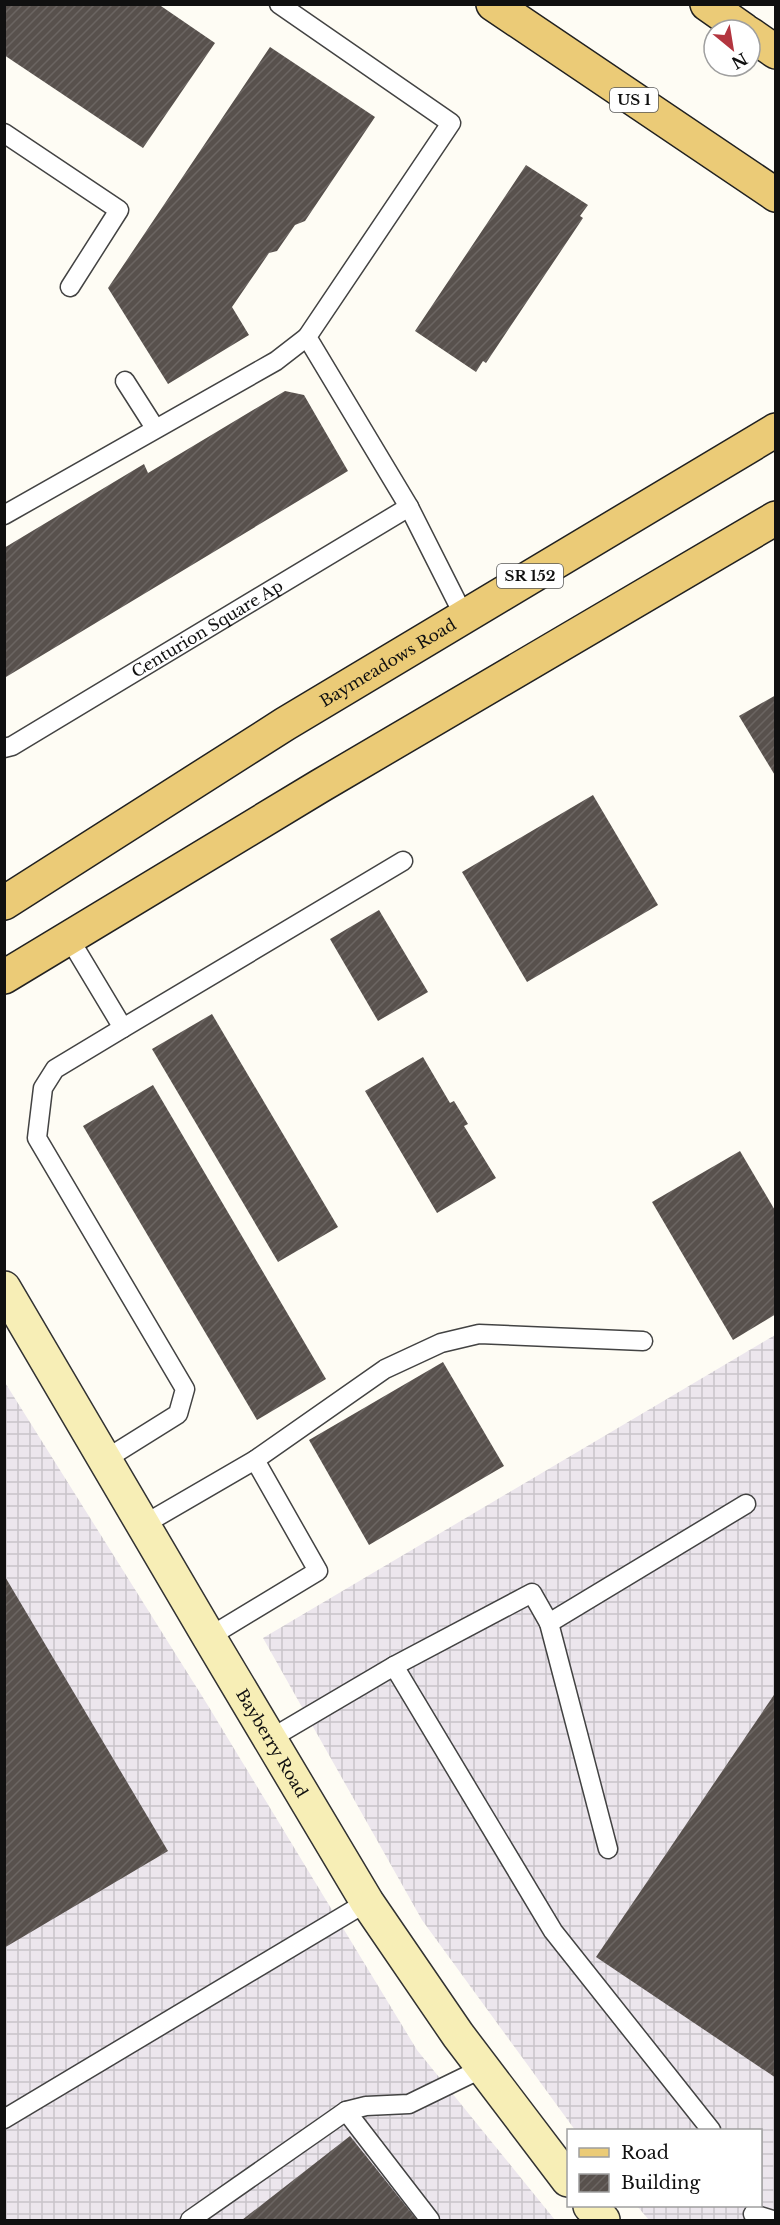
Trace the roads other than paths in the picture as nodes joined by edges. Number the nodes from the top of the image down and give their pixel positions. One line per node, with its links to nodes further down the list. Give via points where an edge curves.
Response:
1 (279, 4): 10 (lane, via 451,123)
2 (493, 4): 8 (main road, US 1)
3 (707, 4): 4 (main road)
4 (727, 18)
5 (762, 42): 6 (main road)
6 (776, 52)
7 (4, 132): 9 (lane, via 118,210)
8 (776, 195)
9 (70, 287)
10 (307, 337): 12 (lane, via 276,361); 14 (lane)
11 (125, 381): 12 (lane)
12 (155, 428): 15 (lane)
13 (776, 430): 17 (main road, Baymeadows Road / SR 152)
14 (409, 507): 17 (lane); 18 (lane, Centurion Square Ap)
15 (4, 515)
16 (776, 518): 21 (main road)
17 (464, 616): 20 (main road, Baymeadows Road / SR 152, via 285,724)
18 (4, 748)
19 (403, 861): 23 (lane)
20 (4, 903)
21 (69, 938): 22 (main road); 23 (lane)
22 (4, 977)
23 (123, 1028): 26 (lane, via 55,1069 43,1088 37,1138 185,1389 178,1414)
24 (6, 1296): 26 (street, Bayberry Road)
25 (643, 1341): 27 (lane, via 479,1334 441,1343 385,1370)
26 (106, 1459): 29 (street, Bayberry Road)
27 (255, 1460): 29 (lane); 31 (lane, via 318,1571)
28 (746, 1504): 30 (lane)
29 (143, 1525): 31 (street, Bayberry Road)
30 (549, 1623): 32 (lane, via 532,1593); 34 (lane)
31 (208, 1637): 33 (street, Bayberry Road)
32 (394, 1666): 33 (lane); 39 (lane, via 553,1931)
33 (270, 1738): 35 (street, Bayberry Road)
34 (608, 1849)
35 (367, 1902): 36 (street, Bayberry Road); 38 (lane)
36 (483, 2068): 37 (lane, via 409,2104); 40 (street, Bayberry Road)
37 (346, 2111): 43 (lane); 44 (lane)
38 (4, 2119)
39 (710, 2129)
40 (567, 2179)
41 (592, 2207): 45 (street)
42 (750, 2213): 46 (lane)
43 (190, 2220)
44 (430, 2220)
45 (603, 2220)
46 (773, 2220)

